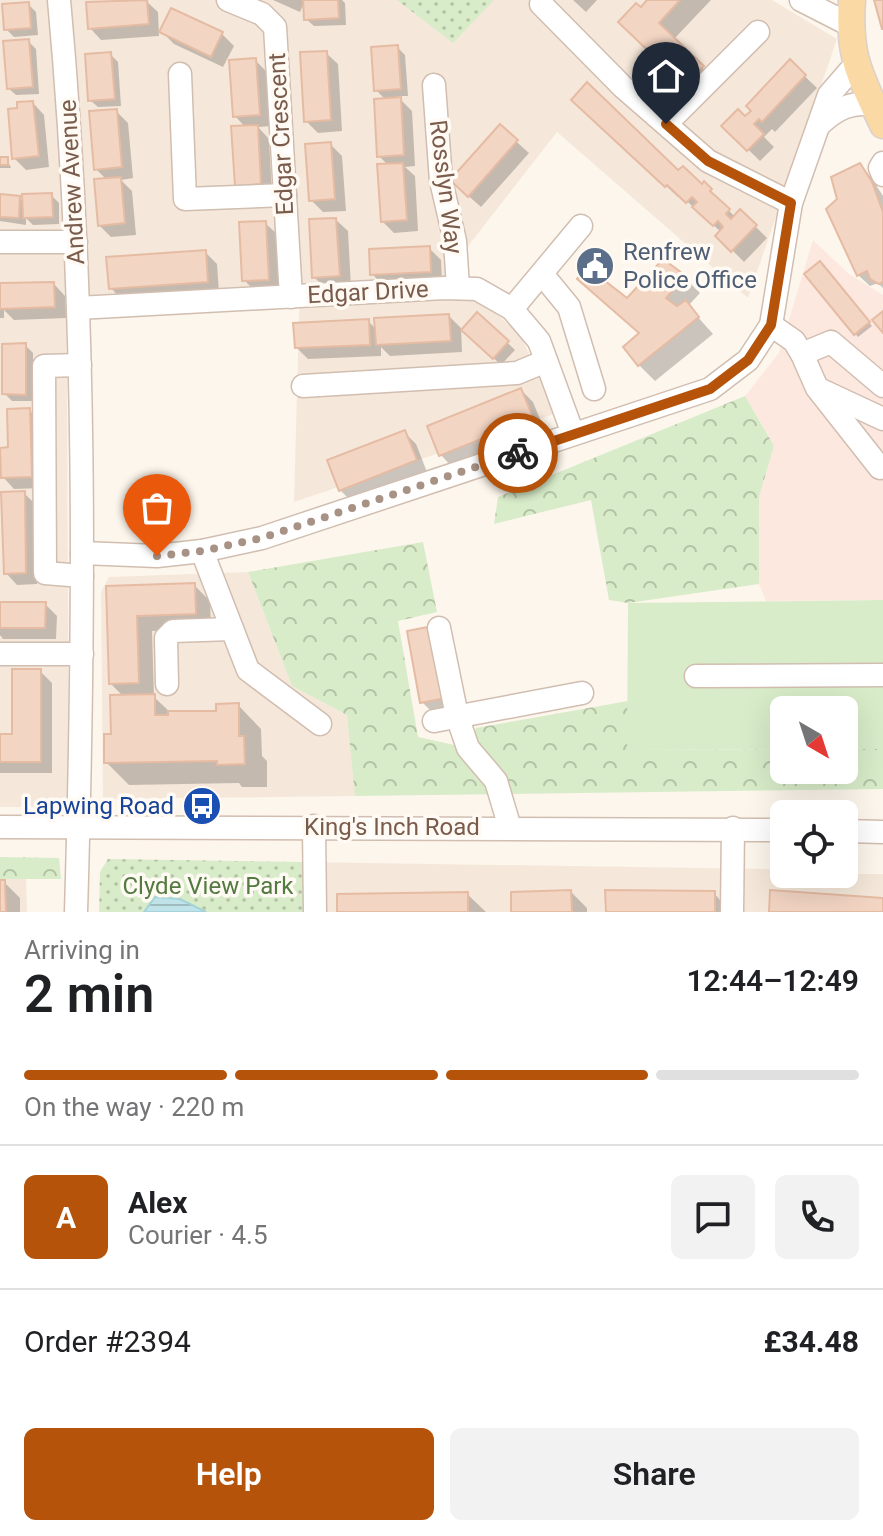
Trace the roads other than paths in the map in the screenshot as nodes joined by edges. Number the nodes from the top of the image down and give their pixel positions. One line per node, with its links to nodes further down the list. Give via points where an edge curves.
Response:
1 (59, 0): 19 (street, Andrew Avenue)
2 (228, 0): 15 (street, Edgar Crescent, via 262,14 275,27)
3 (801, 0): 5 (street)
4 (541, 4): 11 (street)
5 (851, 12): 7 (main road)
6 (758, 32): 11 (street)
7 (855, 65): 10 (main road); 12 (street, via 829,95)
8 (180, 74): 15 (street, via 185,199)
9 (434, 85): 21 (street, Rosslyn Way, via 441,181 455,241)
10 (878, 115): 12 (street, via 857,102 833,111)
11 (666, 124): 16 (street, via 708,161)
12 (819, 125): 16 (street)
13 (883, 163): 14 (street)
14 (883, 175)
15 (285, 195): 22 (street, Edgar Crescent)
16 (791, 203): 25 (street)
17 (581, 226): 20 (street)
18 (0, 242): 19 (street)
19 (76, 242): 23 (street, Andrew Avenue)
20 (542, 274): 24 (street); 32 (street, via 569,307)
21 (458, 288): 22 (street, Edgar Drive); 24 (street, Edgar Drive, via 477,289)
22 (291, 297): 23 (street, Edgar Drive)
23 (78, 308): 28 (street, Andrew Avenue)
24 (512, 309): 27 (street, Edgar Drive, via 539,341)
25 (771, 325): 26 (street, via 794,341); 34 (street, via 748,360 710,389)
26 (802, 354): 30 (street, via 831,342); 31 (street)
27 (546, 361): 29 (street, via 517,373); 34 (street, Edgar Drive)
28 (80, 365): 37 (street, Andrew Avenue); 37 (street, via 44,366 45,573)
29 (303, 386)
30 (883, 386)
31 (817, 388): 33 (street); 35 (street)
32 (594, 389)
33 (883, 419)
34 (573, 434): 36 (street, via 262,538)
35 (883, 466)
36 (202, 551): 37 (street); 39 (street)
37 (82, 564): 41 (street, Andrew Avenue)
38 (439, 628): 46 (street)
39 (232, 629): 44 (street, via 173,631 166,638); 48 (street, via 248,670)
40 (0, 654): 41 (street)
41 (82, 654): 51 (street, Andrew Avenue)
42 (883, 675): 43 (street)
43 (696, 676)
44 (167, 684)
45 (582, 693): 46 (street)
46 (457, 716): 47 (street); 52 (street, via 468,748 496,781)
47 (434, 721)
48 (320, 724)
49 (314, 826): 51 (street, King's Inch Road); 52 (street, King's Inch Road); 58 (street)
50 (0, 827): 51 (street, King's Inch Road)
51 (78, 828): 57 (street, Andrew Avenue)
52 (510, 828): 53 (street, King's Inch Road)
53 (733, 828): 54 (street, King's Inch Road); 59 (street)
54 (770, 829)
55 (858, 831): 56 (street)
56 (883, 832)
57 (76, 912)
58 (315, 912)
59 (732, 912)

